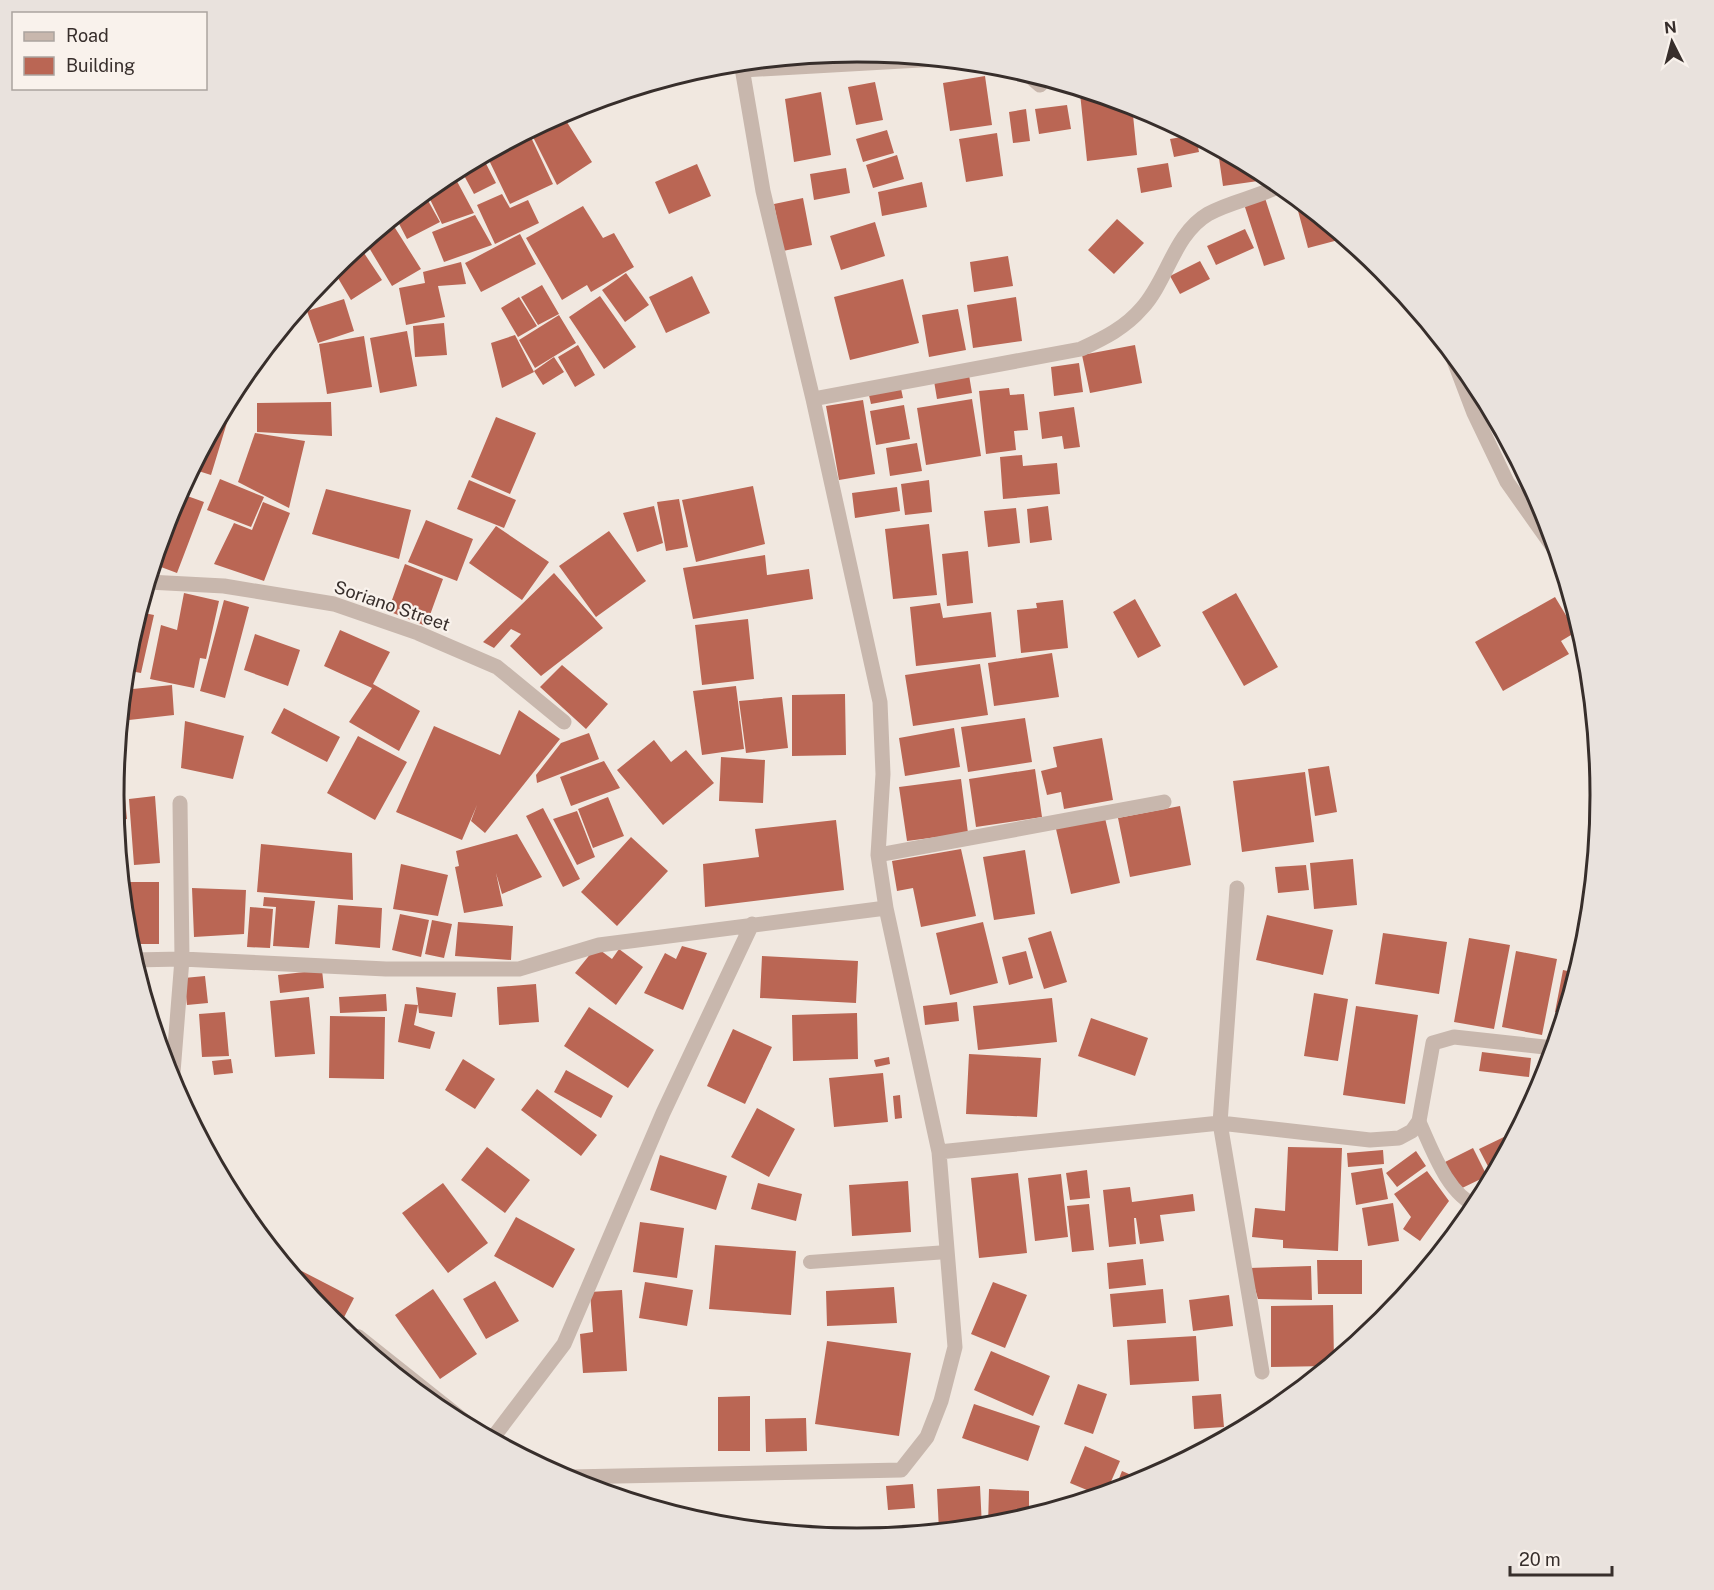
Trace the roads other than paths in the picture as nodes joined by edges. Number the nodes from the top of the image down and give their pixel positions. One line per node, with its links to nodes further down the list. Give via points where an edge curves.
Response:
1 (850, 62): 2 (street)
2 (800, 64)
3 (743, 71): 6 (street, via 763,191)
4 (1272, 190): 6 (street, via 1207,214 1184,237 1143,307 1118,332 1081,349)
5 (1460, 377): 7 (street, via 1507,482)
6 (813, 399): 12 (street, via 880,702 883,774)
7 (1541, 530)
8 (155, 582): 9 (street, Soriano Street, via 224,586 334,604 418,633 497,667)
9 (564, 722)
10 (1164, 802): 12 (street)
11 (180, 803): 16 (street)
12 (878, 855): 14 (street)
13 (1237, 888): 21 (street)
14 (886, 908): 15 (street); 22 (street)
15 (752, 924): 16 (street, via 599,945 519,969 386,969); 27 (street, via 663,1113 564,1344)
16 (182, 959): 17 (street); 19 (street)
17 (143, 960)
18 (1546, 1047): 20 (street, via 1454,1036 1433,1043)
19 (174, 1062)
20 (1419, 1121): 21 (street, via 1412,1131 1399,1138 1371,1140); 23 (lane, via 1444,1172)
21 (1220, 1123): 22 (street); 26 (street)
22 (939, 1152): 24 (street)
23 (1467, 1202)
24 (947, 1252): 25 (lane); 28 (street, via 955,1347 927,1437 901,1470)
25 (810, 1262)
26 (1262, 1372)
27 (496, 1433)
28 (586, 1477)

